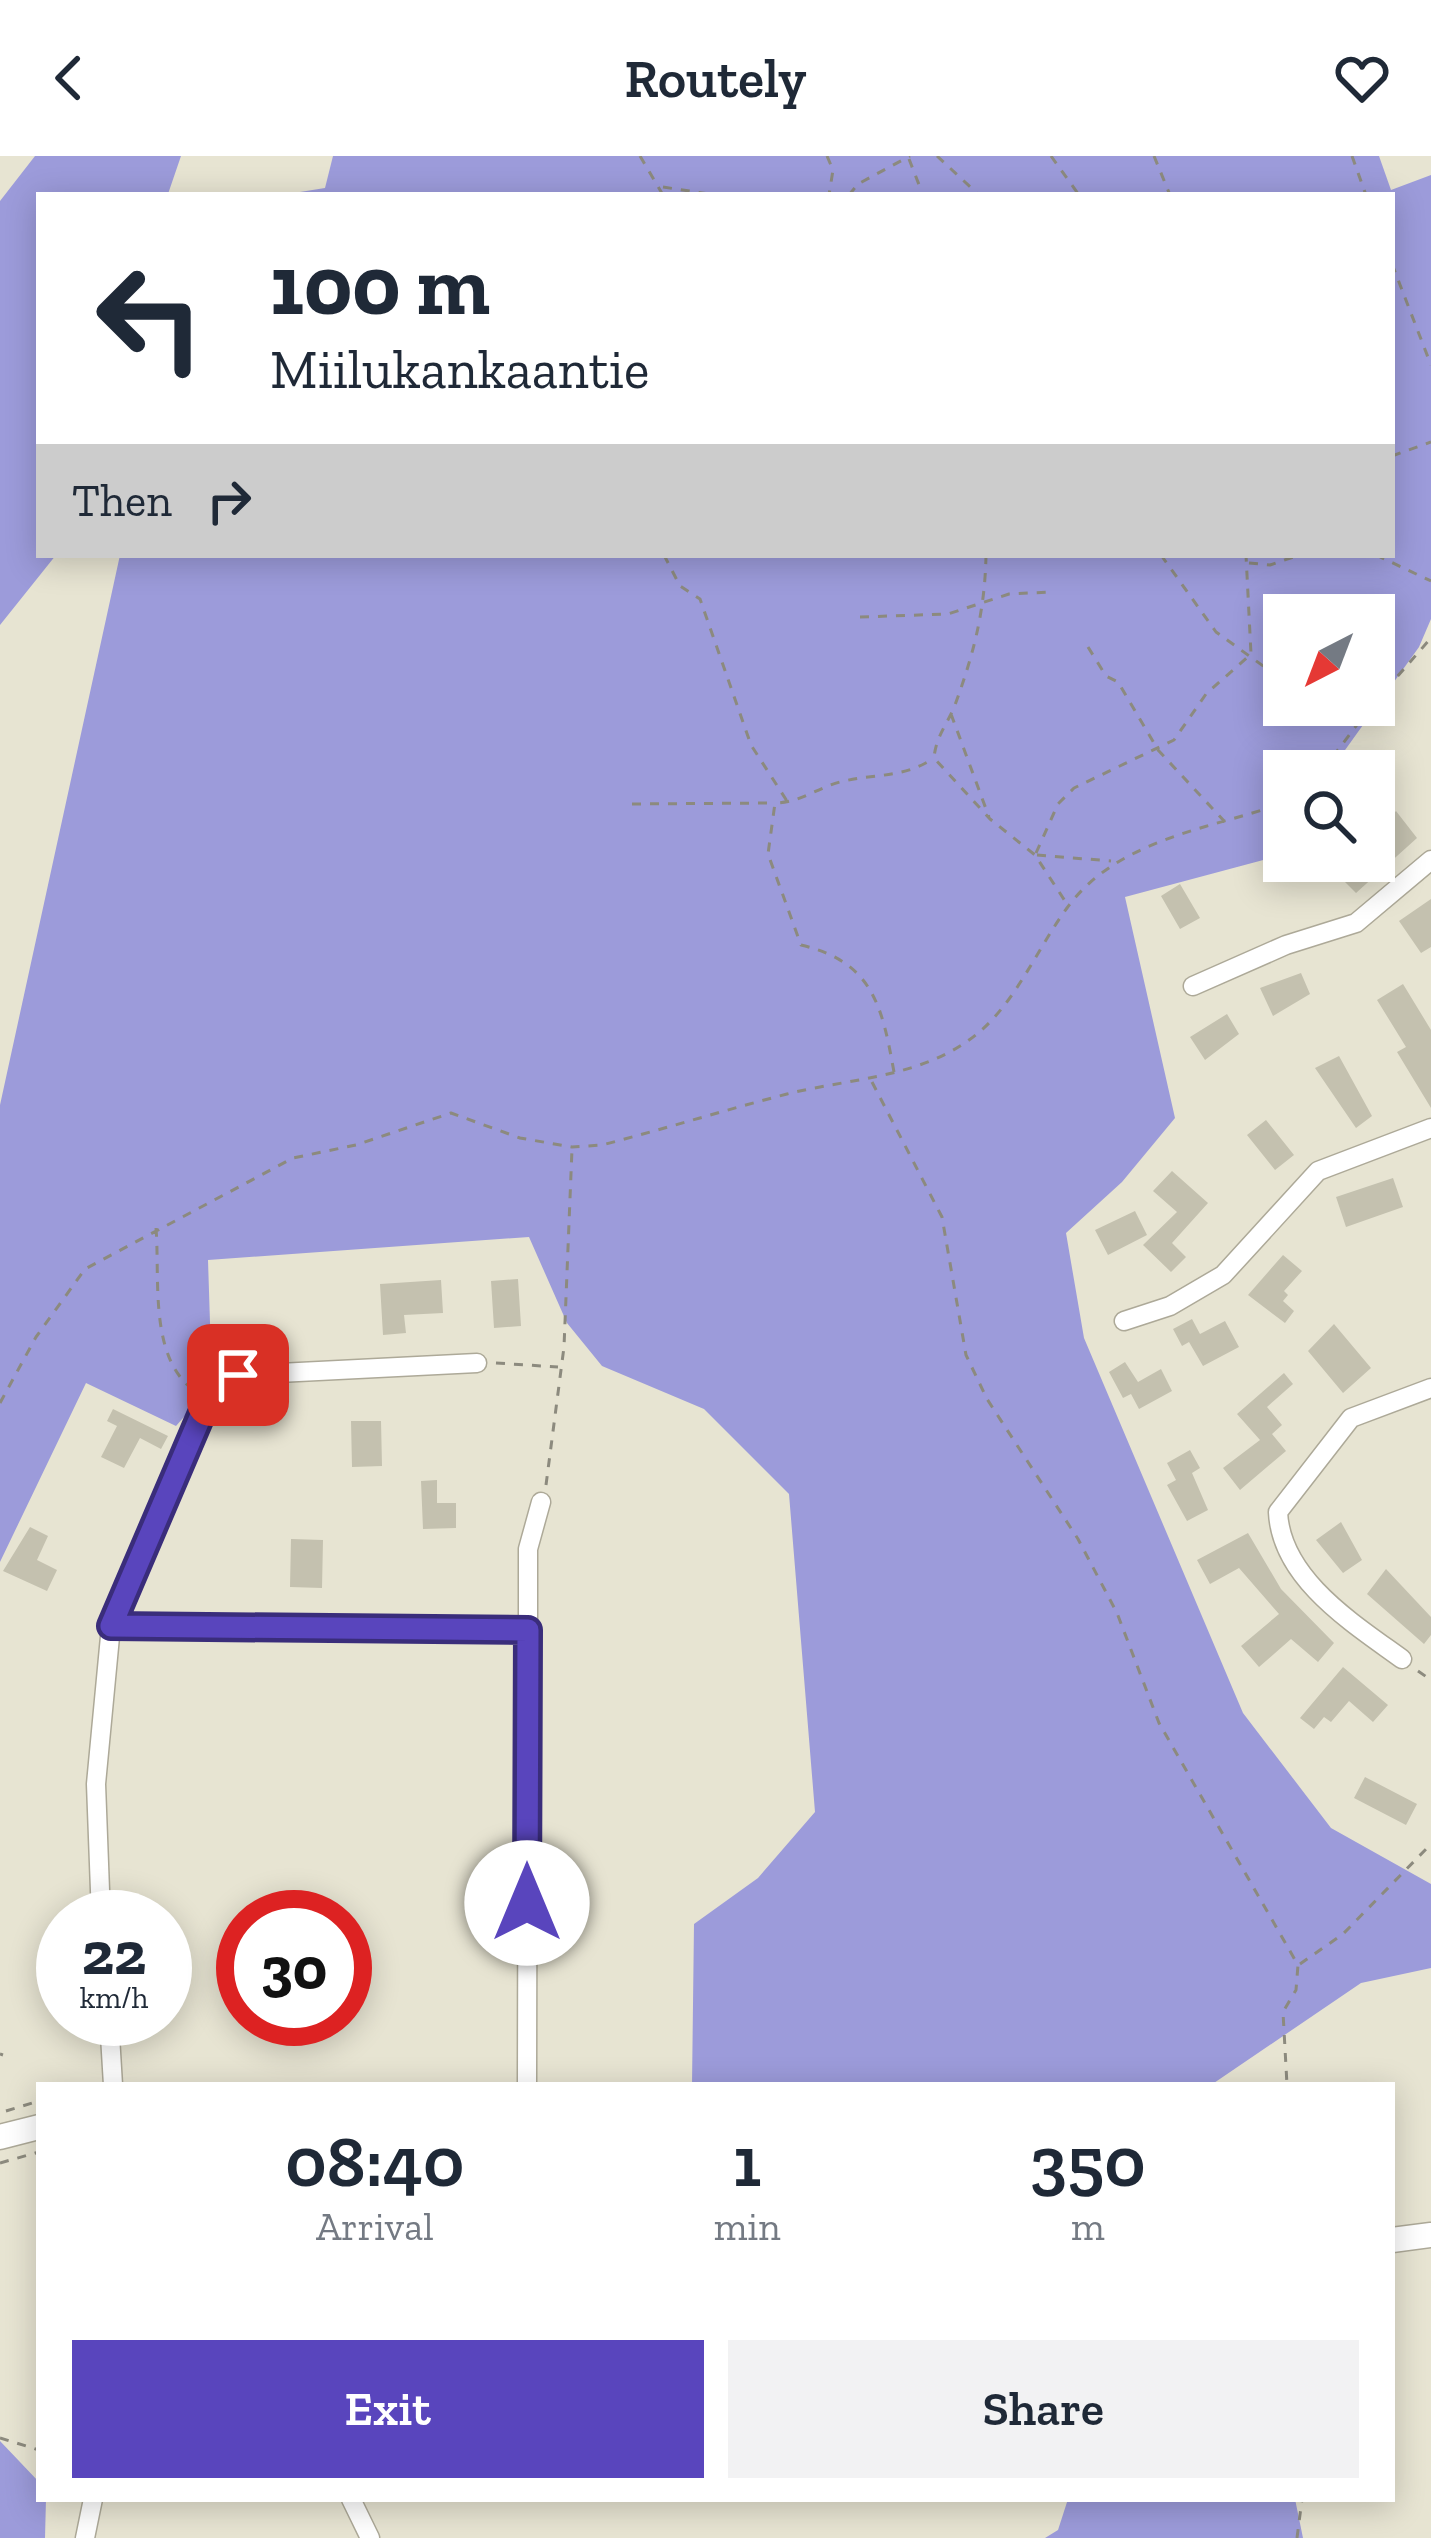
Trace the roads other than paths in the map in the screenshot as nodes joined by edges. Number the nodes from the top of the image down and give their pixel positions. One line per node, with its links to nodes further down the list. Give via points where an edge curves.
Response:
1 (1431, 860): 2 (street, via 1356,923)
2 (1193, 986)
3 (1431, 1128): 4 (street, via 1318,1171 1223,1275)
4 (1124, 1321)
5 (477, 1363): 8 (street, via 238,1375 208,1399)
6 (1431, 1388): 10 (street, via 1351,1418 1278,1512 1285,1544 1320,1594)
7 (541, 1502): 9 (street, via 529,1549)
8 (111, 1626): 9 (street); 11 (street, via 96,1784)
9 (528, 1630): 14 (street)
10 (1402, 1659)
11 (100, 1890)
12 (111, 2046): 13 (street)
13 (113, 2082)
14 (527, 2082)
15 (36, 2128): 16 (street)
16 (0, 2137)
17 (1431, 2235): 18 (street)
18 (1395, 2240)
19 (92, 2502): 21 (street)
20 (352, 2502): 22 (street)
21 (85, 2538)
22 (370, 2538)

